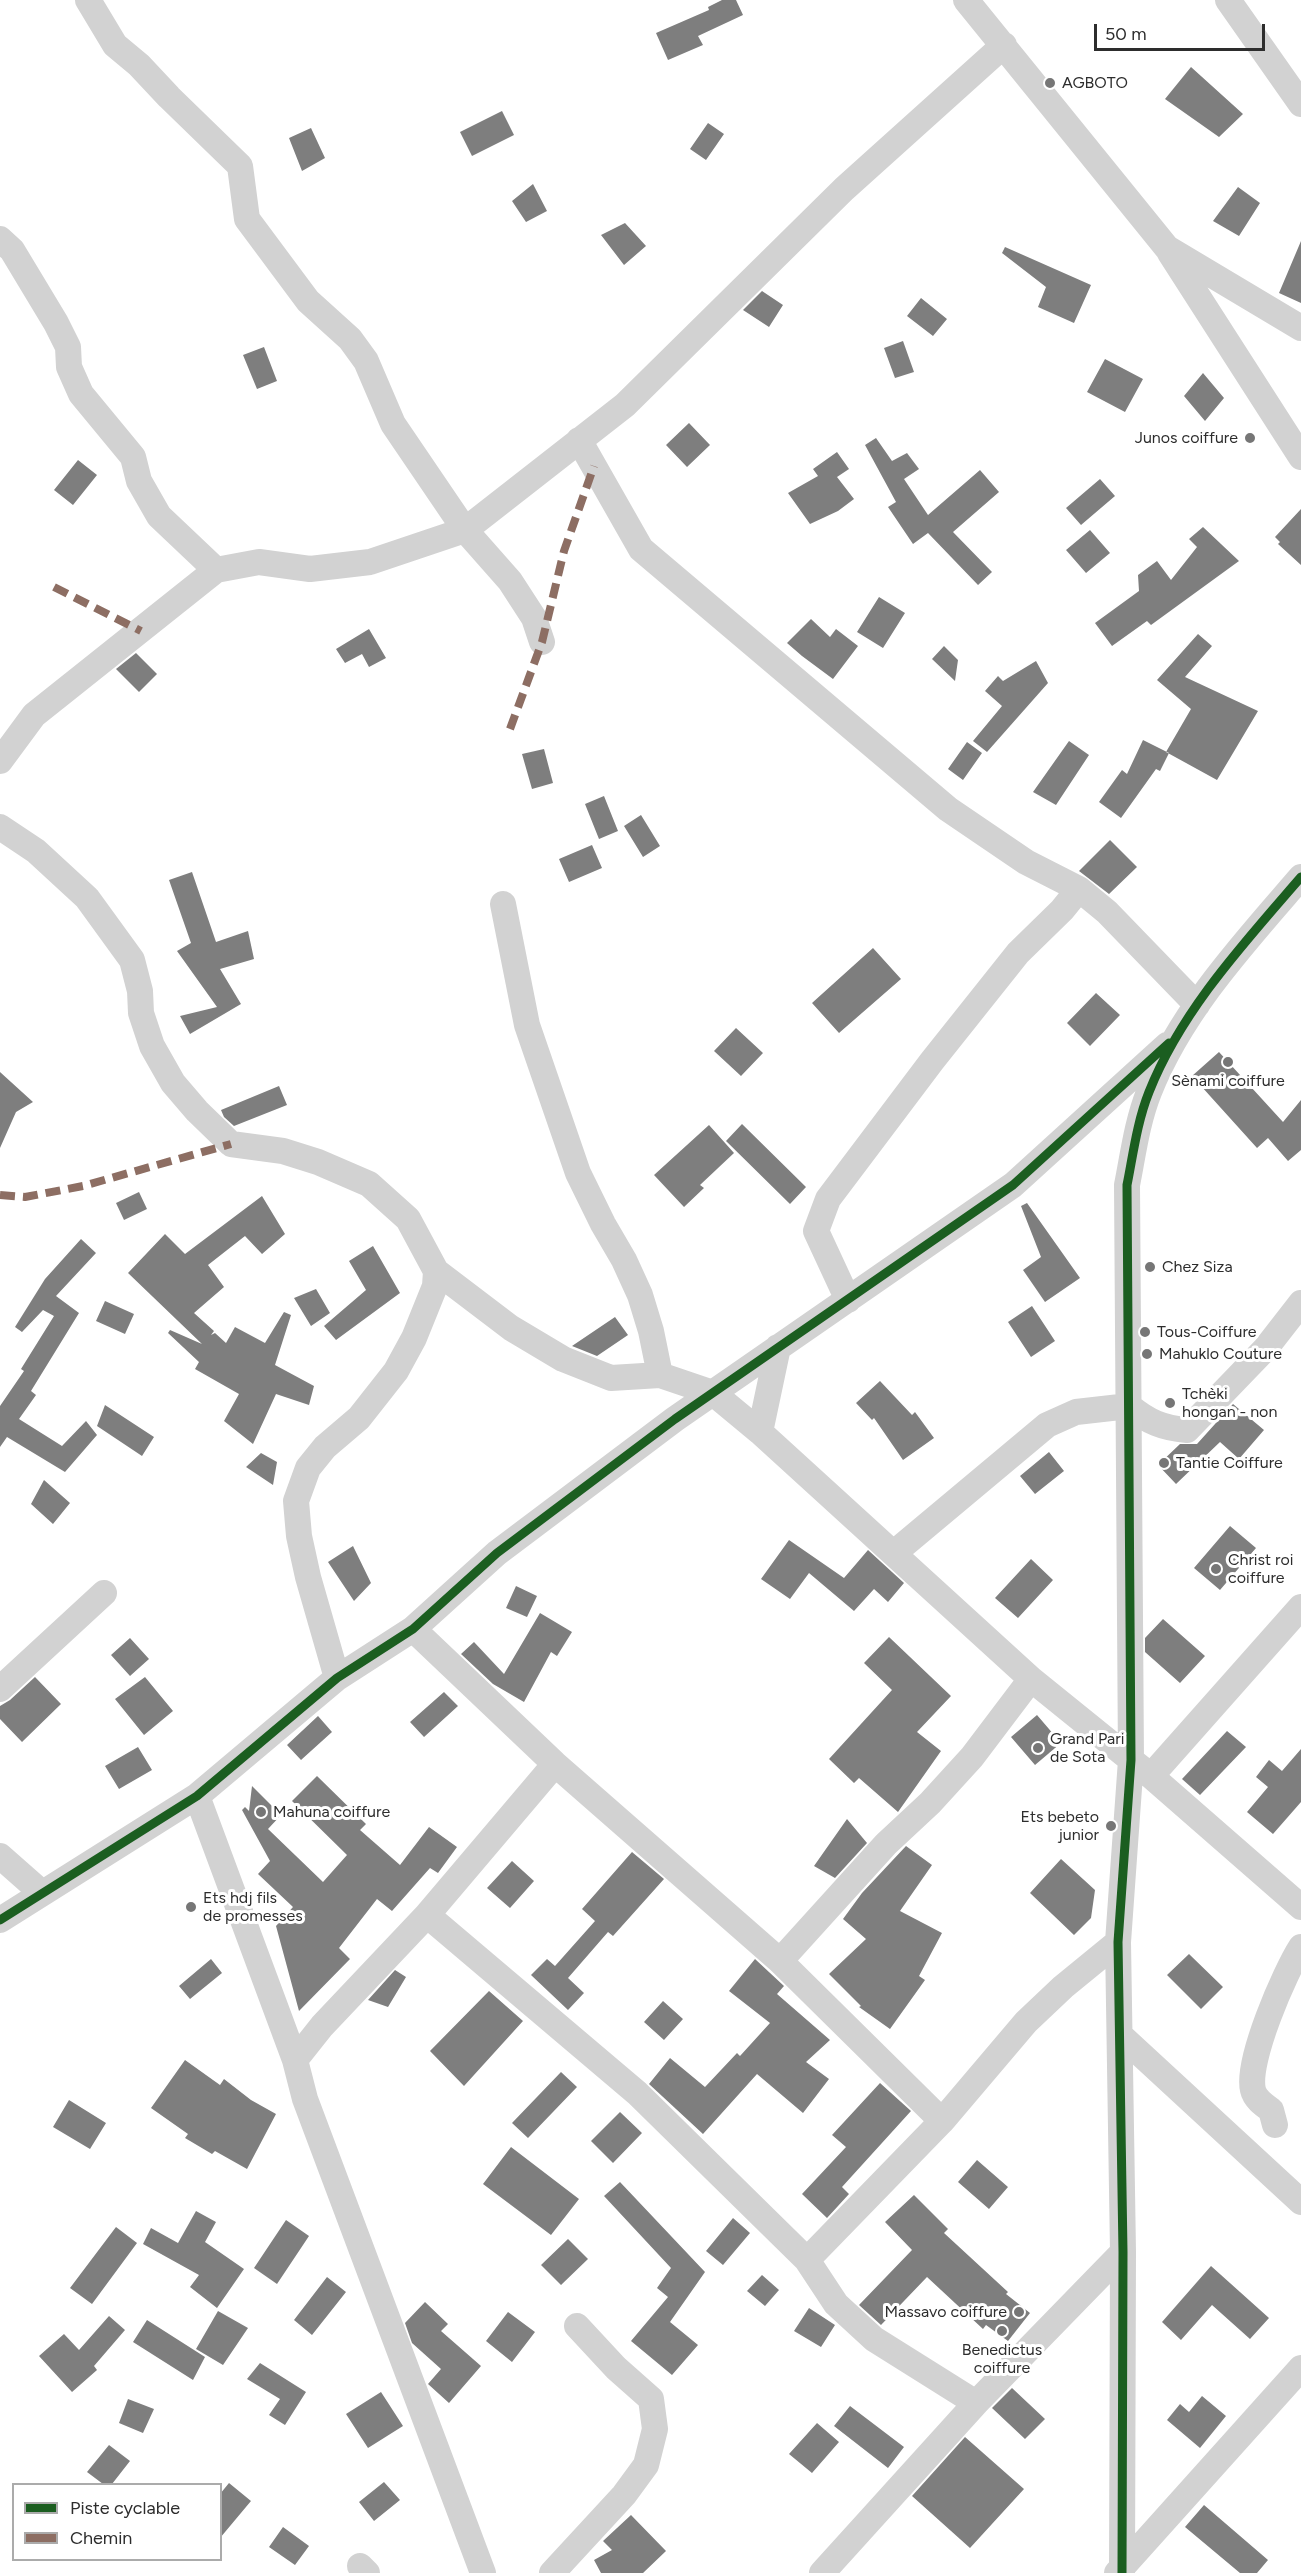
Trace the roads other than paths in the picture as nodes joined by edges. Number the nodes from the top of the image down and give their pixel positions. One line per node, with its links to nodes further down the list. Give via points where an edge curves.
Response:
1 (88, 0): 11 (street, via 115,45 140,65 240,166 247,219 308,302 350,339 366,361 393,424)
2 (966, 0): 4 (street)
3 (1228, 0): 5 (street)
4 (1004, 45): 7 (street); 9 (street, via 844,189 625,405)
5 (1301, 104)
6 (0, 238): 12 (street, via 12,250 56,323 68,347 69,367 81,394 133,457 139,481 159,516)
7 (1167, 248): 8 (street); 10 (street)
8 (1301, 328)
9 (579, 440): 11 (street); 17 (street, via 641,549 948,809 1026,862)
10 (1301, 457)
11 (465, 530): 12 (street, via 370,562 310,569 259,562); 13 (street, via 510,581 534,618)
12 (216, 570): 14 (street, via 34,715)
13 (542, 642)
14 (0, 761)
15 (0, 827): 21 (street, via 36,851 87,898 132,960 141,1013 152,1046 173,1083 197,1111 231,1144 284,1151 369,1185 408,1220)
16 (1301, 878): 19 (street)
17 (1079, 889): 19 (street, via 1107,912); 22 (street, via 1018,953 828,1199 816,1231)
18 (503, 904): 25 (street, via 527,1025 578,1173 640,1295)
19 (1197, 1005): 20 (street)
20 (1176, 1037): 22 (street, via 1012,1185); 27 (street, via 1149,1093 1127,1185)
21 (436, 1271): 25 (street, via 511,1328 563,1359 611,1378); 33 (street, via 435,1286 396,1371 359,1418 325,1447 308,1468 296,1501 306,1567)
22 (848, 1300): 24 (street)
23 (1301, 1303): 27 (street, via 1266,1348 1187,1430 1165,1428 1145,1420)
24 (778, 1347): 26 (street); 28 (street)
25 (660, 1375): 26 (street)
26 (713, 1393): 28 (street); 32 (street, via 497,1553)
27 (1129, 1406): 29 (street, via 1076,1412 1047,1425); 36 (street)
28 (760, 1432): 29 (street)
29 (894, 1553): 34 (street)
30 (104, 1593): 35 (street)
31 (1301, 1607): 38 (street)
32 (413, 1629): 33 (street); 37 (street)
33 (337, 1678): 39 (street)
34 (1031, 1679): 36 (street); 47 (street, via 972,1757)
35 (0, 1689)
36 (1131, 1760): 38 (street); 45 (street)
37 (555, 1764): 43 (street); 47 (street)
38 (1151, 1776): 42 (street)
39 (196, 1796): 41 (street); 49 (street)
40 (0, 1856): 41 (street)
41 (42, 1893): 44 (street)
42 (1301, 1907)
43 (427, 1915): 49 (street); 54 (street, via 637,2093)
44 (0, 1920)
45 (1118, 1942): 48 (street); 50 (street, via 1026,2022)
46 (1301, 1947): 51 (street, via 1282,1985 1253,2064 1253,2091 1271,2110)
47 (780, 1961): 50 (street)
48 (1120, 2035): 52 (street); 53 (street)
49 (295, 2060): 59 (street, via 309,2110)
50 (942, 2121): 54 (street)
51 (1275, 2125)
52 (1301, 2202)
53 (1123, 2252): 57 (street); 58 (street)
54 (807, 2260): 57 (street, via 836,2304 874,2339)
55 (577, 2326): 60 (street, via 651,2399 655,2429 646,2465 624,2495)
56 (1301, 2368): 58 (street)
57 (976, 2403): 61 (street)
58 (1120, 2571)
59 (483, 2573)
60 (552, 2573)
61 (822, 2573)

